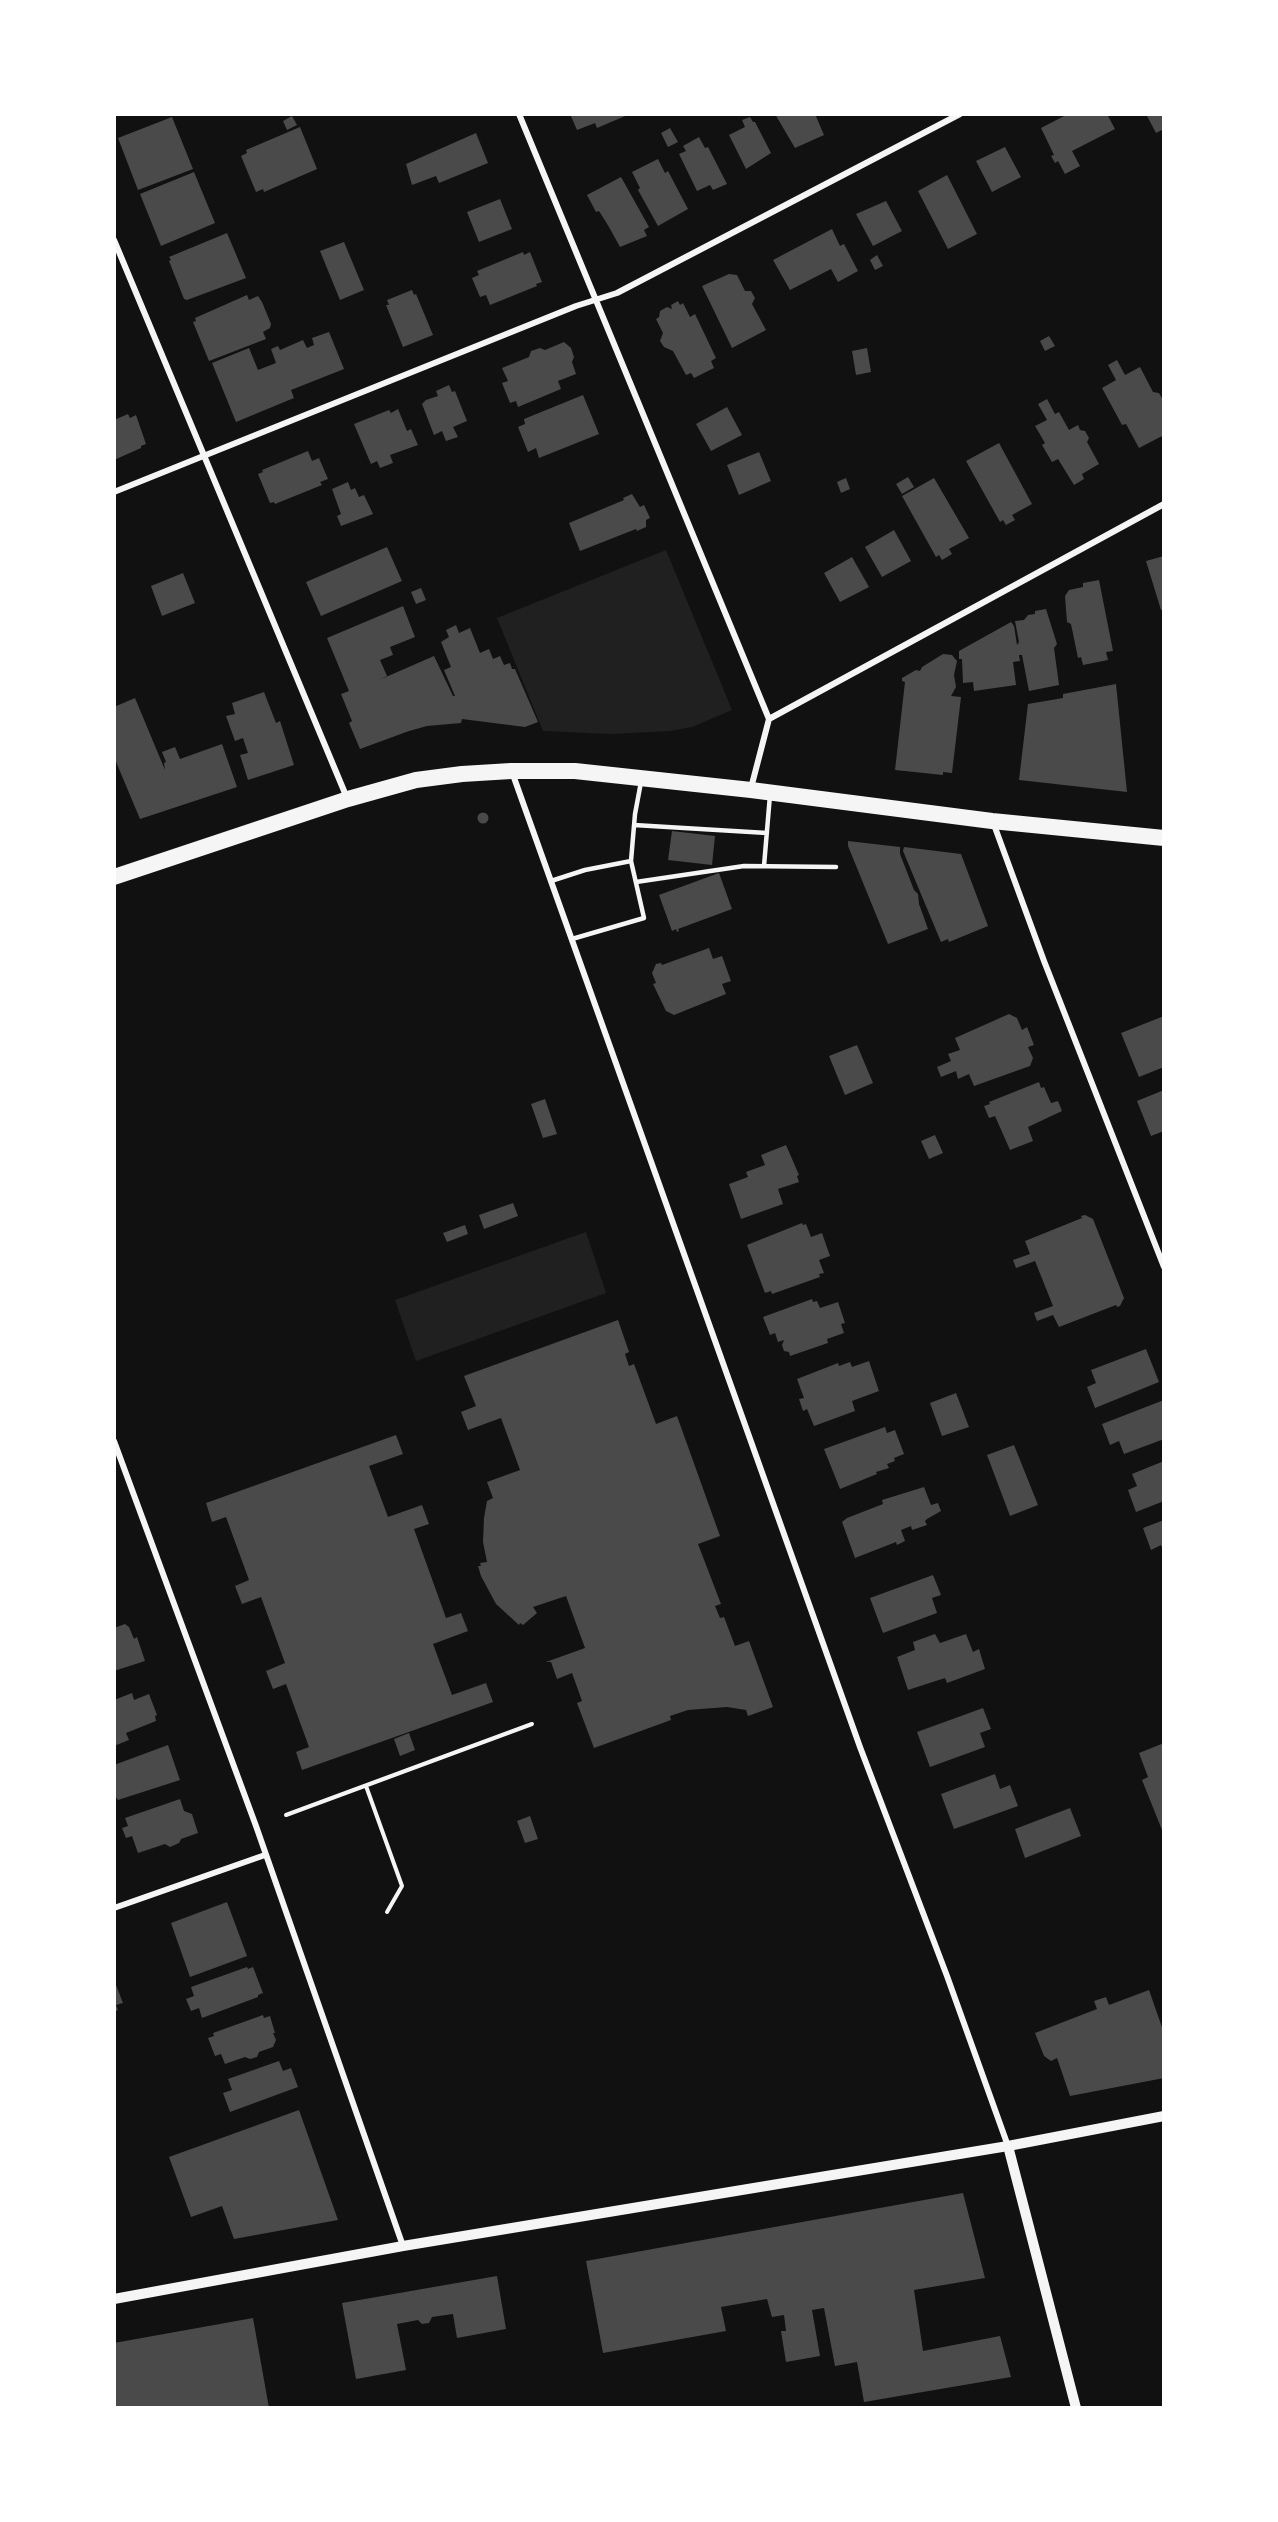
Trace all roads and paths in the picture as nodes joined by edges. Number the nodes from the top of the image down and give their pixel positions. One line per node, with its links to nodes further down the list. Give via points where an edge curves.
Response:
1 (519, 114): 4 (street)
2 (960, 114): 4 (street)
3 (114, 240): 5 (street)
4 (596, 300): 5 (street); 8 (street)
5 (202, 455): 6 (street); 13 (street)
6 (114, 492)
7 (1164, 504): 8 (street)
8 (769, 719): 11 (street)
9 (511, 771): 10 (highway, via 575,771); 13 (highway, via 416,780); 22 (street)
10 (642, 778): 11 (highway); 15 (lane)
11 (751, 790): 12 (highway)
12 (770, 793): 14 (highway); 16 (lane)
13 (348, 799): 21 (highway)
14 (992, 821): 17 (highway); 25 (street)
15 (634, 825): 16 (lane); 18 (lane)
16 (767, 833): 19 (lane)
17 (1164, 838)
18 (631, 861): 22 (lane); 23 (lane)
19 (764, 866): 20 (lane); 23 (lane, via 718,868)
20 (836, 867)
21 (114, 877)
22 (551, 881): 24 (street)
23 (636, 882): 24 (lane, via 644,918)
24 (572, 939): 34 (street, via 860,1747)
25 (1164, 1267)
26 (114, 1441): 30 (street)
27 (532, 1724): 28 (path)
28 (366, 1786): 29 (path); 32 (path, via 402,1886)
29 (286, 1815)
30 (265, 1855): 31 (street); 35 (street)
31 (114, 1908)
32 (387, 1912)
33 (1164, 2116): 34 (street)
34 (1008, 2146): 35 (street); 37 (street)
35 (404, 2246): 36 (street)
36 (114, 2299)
37 (1076, 2408)

